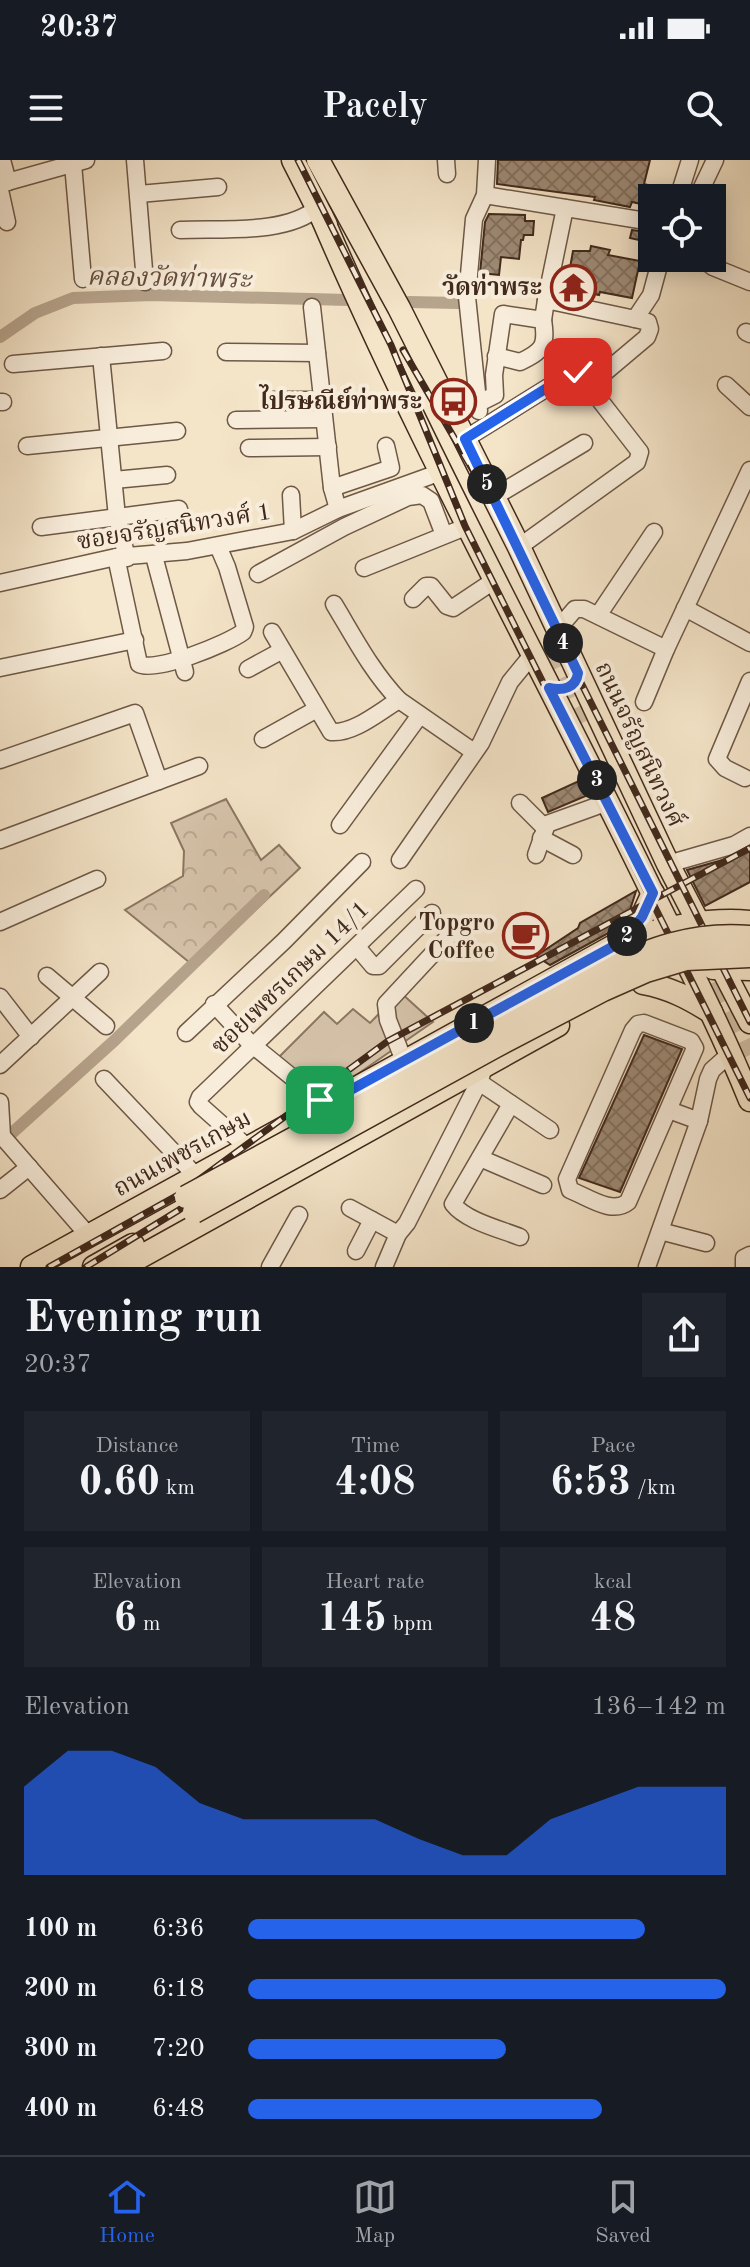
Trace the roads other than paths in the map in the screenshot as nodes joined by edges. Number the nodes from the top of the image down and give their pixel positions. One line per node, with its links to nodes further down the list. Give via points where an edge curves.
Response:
1 (2, 160): 11 (street)
2 (135, 160): 13 (street)
3 (293, 160): 17 (main road, ถนนจรัญสนิทวงศ์)
4 (318, 160): 15 (main road, ถนนจรัญสนิทวงศ์)
5 (487, 160): 14 (street)
6 (690, 160): 9 (street)
7 (715, 160): 10 (street)
8 (79, 162): 11 (street); 23 (street)
9 (682, 184)
10 (704, 184)
11 (3, 186): 19 (street)
12 (218, 187): 13 (street)
13 (139, 194): 24 (street)
14 (485, 195): 16 (street); 40 (street, via 474,219 467,297)
15 (339, 200): 45 (main road, ถนนจรัญสนิทวงศ์); 82 (main road, ถนนจรัญสนิทวงศ์, via 387,314)
16 (565, 208): 18 (street); 26 (street)
17 (319, 211): 20 (street, via 275,226); 53 (main road, ถนนจรัญสนิทวงศ์); 82 (main road, ถนนจรัญสนิทวงศ์)
18 (638, 220)
19 (7, 222)
20 (180, 230)
21 (726, 271): 25 (street)
22 (657, 272): 28 (street, via 651,295)
23 (83, 279)
24 (145, 282)
25 (750, 282)
26 (546, 300): 28 (street); 29 (street)
27 (312, 307): 32 (street)
28 (635, 319): 36 (street, via 648,322 647,337)
29 (543, 320): 34 (street, via 545,338 539,353 520,362); 34 (street, via 503,314)
30 (163, 351): 33 (street)
31 (226, 352): 32 (street)
32 (317, 353): 39 (street)
33 (101, 356): 35 (street); 46 (street)
34 (496, 356): 40 (street, via 495,395)
35 (13, 364)
36 (590, 385): 45 (street, via 578,372 571,373); 68 (street, via 640,457)
37 (726, 385): 41 (street)
38 (270, 400): 39 (street)
39 (322, 400): 42 (street)
40 (479, 403): 45 (street)
41 (750, 407)
42 (324, 419): 43 (street); 50 (street)
43 (236, 420)
44 (177, 431): 46 (street)
45 (473, 434): 58 (main road, ถนนจรัญสนิทวงศ์)
46 (109, 438): 48 (street); 55 (street)
47 (584, 443): 58 (street)
48 (27, 446)
49 (386, 446): 56 (street, via 391,468)
50 (328, 447): 51 (street); 56 (street)
51 (249, 448)
52 (750, 470): 77 (street)
53 (441, 472): 60 (street, ซอยจรัญสนิทวงศ์ 1); 62 (main road, ถนนจรัญสนิทวงศ์)
54 (167, 475): 55 (street)
55 (114, 480): 61 (street)
56 (332, 488): 60 (street)
57 (291, 495): 64 (street)
58 (494, 497): 68 (main road, ถนนจรัญสนิทวงศ์)
59 (179, 509): 61 (street)
60 (338, 509): 64 (street, ซอยจรัญสนิทวงศ์ 1)
61 (117, 517): 63 (street); 70 (street)
62 (468, 526): 66 (street); 73 (main road, ถนนจรัญสนิทวงศ์)
63 (41, 527)
64 (293, 531): 67 (street, ซอยจรัญสนิทวงศ์ 1)
65 (654, 532): 78 (street)
66 (444, 535): 71 (street); 72 (street, via 431,501 422,495 408,497)
67 (218, 546): 69 (street, ซอยจรัญสนิทวงศ์ 1); 85 (street, via 244,630)
68 (519, 547): 82 (main road, ถนนจรัญสนิทวงศ์)
69 (154, 556): 70 (street, ซอยจรัญสนิทวงศ์ 1); 85 (street)
70 (122, 558): 74 (street, ซอยจรัญสนิทวงศ์ 1); 80 (street)
71 (364, 568)
72 (258, 574)
73 (495, 580): 75 (street, via 453,608 431,586); 82 (main road, ถนนจรัญสนิทวงศ์)
74 (0, 583)
75 (413, 599)
76 (334, 604): 91 (street, via 376,676)
77 (685, 608): 81 (street); 83 (street)
78 (599, 614): 82 (street, via 578,608); 83 (street)
79 (272, 632): 84 (street)
80 (135, 640): 85 (street, via 144,667); 86 (street)
81 (750, 643)
82 (546, 646): 88 (main road, ถนนจรัญสนิทวงศ์); 90 (main road, ถนนจรัญสนิทวงศ์); 96 (street, via 510,682)
83 (666, 649): 92 (street)
84 (281, 651): 87 (street); 93 (street)
85 (183, 665)
86 (0, 668)
87 (248, 669)
88 (578, 673): 90 (main road, via 570,687); 110 (main road, ถนนจรัญสนิทวงศ์)
89 (750, 681): 99 (street, via 717,759)
90 (549, 688): 101 (main road, ถนนจรัญสนิทวงศ์)
91 (399, 700): 93 (street, via 340,732 331,732); 94 (street)
92 (644, 702)
93 (317, 709): 95 (street)
94 (420, 715): 96 (street); 103 (street)
95 (263, 739)
96 (474, 752): 108 (street)
97 (0, 760): 100 (street, via 135,713)
98 (199, 766): 100 (street)
99 (745, 778)
100 (159, 781): 105 (street)
101 (608, 802): 106 (street, via 553,821); 114 (main road, ถนนจรัญสนิทวงศ์)
102 (520, 803): 106 (street)
103 (340, 825)
104 (750, 836): 110 (street)
105 (0, 840)
106 (540, 840): 107 (street)
107 (573, 855)
108 (400, 860)
109 (362, 862): 132 (street)
110 (668, 864): 112 (main road, ถนนจรัญสนิทวงศ์)
111 (97, 879): 116 (street)
112 (679, 886): 117 (main road, ถนนจรัญสนิทวงศ์); 119 (main road)
113 (416, 889): 122 (street, ซอยเพชรเกษม 14/1)
114 (653, 893): 118 (main road, ถนนจรัญสนิทวงศ์); 121 (main road)
115 (432, 913): 122 (street, via 379,966)
116 (0, 922)
117 (698, 923): 118 (main road, ถนนเพชรเกษม); 119 (main road, ถนนเพชรเกษม); 124 (main road, ถนนจรัญสนิทวงศ์)
118 (670, 927): 121 (main road, ถนนเพชรเกษม); 126 (main road, ถนนจรัญสนิทวงศ์)
119 (747, 927): 159 (main road, ถนนเพชรเกษม, bridge, via 735,936 682,940 645,952 534,1005)
120 (451, 934): 140 (street, via 386,1004 388,1020)
121 (623, 941): 140 (main road, ถนนเพชรเกษม)
122 (357, 947): 138 (street, ซอยเพชรเกษม 14/1)
123 (750, 956): 159 (main road, ถนนเพชรเกษม, bridge, via 686,959 603,990)
124 (723, 967): 125 (main road); 126 (main road); 134 (main road, ถนนจรัญสนิทวงศ์)
125 (750, 969)
126 (692, 970): 129 (main road); 133 (main road, ถนนจรัญสนิทวงศ์)
127 (100, 972): 131 (street)
128 (47, 976): 131 (street)
129 (643, 983): 133 (main road, via 686,996); 142 (main road, via 603,1000)
130 (0, 997): 137 (street)
131 (72, 998): 135 (street); 137 (street)
132 (214, 1004): 136 (street); 138 (street)
133 (713, 1013): 139 (main road, ถนนจรัญสนิทวงศ์)
134 (750, 1022)
135 (106, 1026)
136 (186, 1033)
137 (31, 1037): 141 (street)
138 (253, 1045): 147 (street); 153 (street, ซอยเพชรเกษม 14/1, via 198,1102)
139 (731, 1053): 145 (main road, ถนนจรัญสนิทวงศ์); 150 (street, via 712,1070)
140 (412, 1058): 144 (main road, via 445,1060 448,1078); 147 (main road, ถนนเพชรเกษม)
141 (0, 1065)
142 (482, 1074): 144 (main road); 148 (street); 164 (street)
143 (104, 1079): 156 (street)
144 (437, 1092): 174 (main road)
145 (750, 1100)
146 (0, 1102): 152 (street)
147 (325, 1104): 153 (main road, ถนนเพชรเกษม)
148 (511, 1104): 151 (street); 154 (street)
149 (669, 1110): 149 (street, via 627,1204 614,1208 569,1189 567,1177 640,1023 694,1044); 150 (street)
150 (699, 1121): 163 (street)
151 (550, 1130)
152 (3, 1137): 155 (street)
153 (247, 1147): 156 (main road, ถนนเพชรเกษม)
154 (480, 1158): 157 (street); 166 (street, via 453,1204)
155 (29, 1167): 158 (street); 165 (street)
156 (196, 1176): 165 (main road, ถนนเพชรเกษม)
157 (543, 1185)
158 (0, 1190)
159 (190, 1204): 172 (main road, ถนนเพชรเกษม); 173 (main road, ถนนเพชรเกษม)
160 (350, 1208): 162 (street)
161 (299, 1215): 170 (street)
162 (372, 1220): 164 (street); 168 (street)
163 (660, 1231): 167 (street); 176 (street)
164 (398, 1234): 175 (street)
165 (88, 1235): 171 (main road, ถนนเพชรเกษม)
166 (520, 1237)
167 (706, 1243)
168 (356, 1251)
169 (750, 1255): 177 (street, via 744,1258)
170 (277, 1265)
171 (32, 1267)
172 (51, 1267)
173 (94, 1267)
174 (122, 1267)
175 (384, 1267)
176 (647, 1267)
177 (744, 1267)

